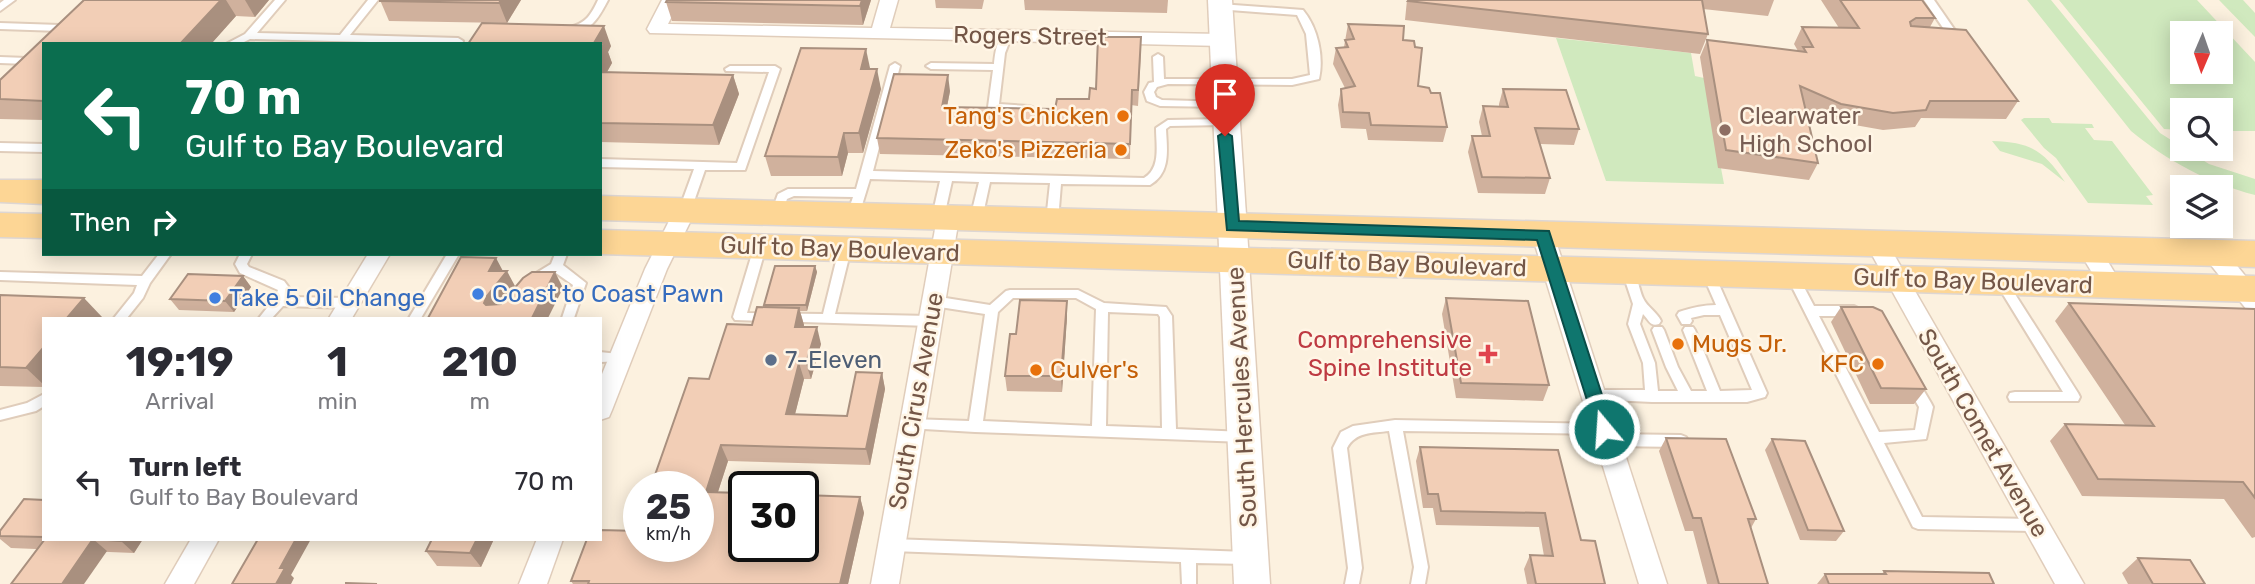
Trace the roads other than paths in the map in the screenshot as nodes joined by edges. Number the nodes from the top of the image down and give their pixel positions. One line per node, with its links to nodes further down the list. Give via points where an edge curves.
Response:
1 (9, 0): 9 (lane)
2 (280, 0): 15 (lane)
3 (373, 0): 16 (lane)
4 (603, 0): 12 (lane, via 586,27)
5 (671, 0): 13 (street, Rogers Street, via 656,29)
6 (889, 0): 13 (street)
7 (1930, 0): 19 (lane, via 1959,42)
8 (1220, 3): 17 (street, South Hercules Avenue); 31 (lane, via 1300,12 1308,20 1315,77)
9 (0, 8)
10 (70, 20): 11 (lane, via 56,32)
11 (0, 26)
12 (557, 30)
13 (880, 33): 14 (street, Rogers Street)
14 (1007, 35): 17 (street, Rogers Street); 27 (lane)
15 (249, 36): 16 (lane); 20 (lane)
16 (343, 38): 18 (lane)
17 (1222, 40): 31 (street, South Hercules Avenue)
18 (460, 41)
19 (1946, 41)
20 (236, 42)
21 (35, 52): 24 (lane)
22 (1158, 57): 30 (lane)
23 (0, 60): 24 (lane)
24 (27, 61): 29 (lane)
25 (895, 66): 37 (lane)
26 (931, 66): 27 (lane)
27 (998, 67): 32 (lane, via 993,107)
28 (730, 69): 36 (lane, via 775,69 741,167)
29 (18, 70)
30 (1160, 83): 31 (lane); 31 (lane, via 1149,92 1151,99 1160,103)
31 (1224, 103): 40 (lane, via 1161,128 1160,172 1155,178 1146,182); 53 (street, South Hercules Avenue)
32 (1034, 109)
33 (0, 147): 34 (lane)
34 (42, 148)
35 (602, 163): 36 (lane)
36 (701, 166): 45 (lane)
37 (866, 175): 38 (lane); 43 (lane)
38 (947, 177): 39 (lane); 49 (lane)
39 (985, 178): 40 (lane); 49 (lane)
40 (1056, 180): 46 (lane)
41 (0, 191): 42 (main road)
42 (42, 192)
43 (857, 204): 45 (main road, Gulf to Bay Boulevard, via 777,213); 49 (main road, Gulf to Bay Boulevard)
44 (602, 208): 45 (main road, Gulf to Bay Boulevard)
45 (685, 210): 52 (street)
46 (1052, 221): 49 (main road, Gulf to Bay Boulevard); 53 (main road, Gulf to Bay Boulevard)
47 (0, 225): 48 (main road)
48 (42, 226)
49 (951, 226): 53 (main road, Gulf to Bay Boulevard); 56 (main road, Gulf to Bay Boulevard); 82 (street, South Cirus Avenue)
50 (1543, 235): 53 (main road, Gulf to Bay Boulevard); 54 (main road, Gulf to Bay Boulevard); 66 (street)
51 (602, 242): 52 (main road, Gulf to Bay Boulevard)
52 (670, 243): 55 (main road, Gulf to Bay Boulevard); 90 (street)
53 (1234, 243): 66 (main road, Gulf to Bay Boulevard); 106 (street, South Hercules Avenue)
54 (1877, 244): 57 (main road, Gulf to Bay Boulevard); 70 (street, South Comet Avenue)
55 (760, 247): 56 (main road, Gulf to Bay Boulevard); 89 (lane, via 739,317)
56 (845, 249): 89 (lane)
57 (2090, 251): 58 (main road, Gulf to Bay Boulevard); 73 (street)
58 (2214, 253): 59 (main road, Gulf to Bay Boulevard); 76 (street)
59 (2255, 254)
60 (164, 256): 71 (lane)
61 (245, 256): 77 (lane, via 244,270 283,286)
62 (378, 256): 81 (street)
63 (452, 256): 87 (lane)
64 (560, 256): 65 (lane)
65 (556, 267): 74 (lane); 88 (lane, via 580,283)
66 (1554, 269): 75 (main road, Gulf to Bay Boulevard); 92 (street)
67 (1708, 273): 68 (main road, Gulf to Bay Boulevard); 75 (main road, Gulf to Bay Boulevard); 80 (lane)
68 (1792, 275): 70 (main road, Gulf to Bay Boulevard); 83 (lane)
69 (0, 276): 71 (lane)
70 (1894, 278): 72 (main road, Gulf to Bay Boulevard); 109 (street, South Comet Avenue)
71 (145, 281): 85 (lane)
72 (2001, 281): 73 (main road, Gulf to Bay Boulevard); 96 (lane, via 2073,397)
73 (2111, 285): 76 (main road, Gulf to Bay Boulevard)
74 (526, 287)
75 (1634, 288): 93 (lane, via 1634,324 1649,363); 94 (lane, via 1652,315)
76 (2251, 294)
77 (280, 301): 81 (lane); 86 (lane)
78 (1102, 307): 79 (lane, via 1079,294 1010,294); 103 (lane); 104 (lane, via 1162,310 1166,316)
79 (992, 310): 82 (lane); 102 (lane)
80 (1724, 310): 95 (lane, via 1684,315); 95 (lane, via 1760,393)
81 (345, 311)
82 (931, 311): 89 (lane); 100 (street, South Cirus Avenue)
83 (1810, 311): 84 (lane, via 1856,311); 107 (lane)
84 (1867, 316)
85 (121, 317)
86 (266, 317)
87 (416, 317)
88 (568, 317)
89 (828, 319)
90 (611, 358): 98 (street)
91 (1905, 370): 107 (lane, via 1926,407 1921,435)
92 (1594, 396): 93 (lane); 105 (street)
93 (1652, 397): 94 (lane)
94 (1688, 397): 95 (lane)
95 (1716, 397)
96 (2015, 397)
97 (42, 401): 99 (lane)
98 (602, 401)
99 (0, 415)
100 (912, 424): 102 (lane); 112 (street, South Cirus Avenue)
101 (1395, 425): 105 (lane); 119 (lane, via 1358,430 1346,436 1340,448 1355,568); 120 (lane, via 1421,567)
102 (975, 427): 103 (lane)
103 (1099, 431): 104 (lane)
104 (1169, 434): 106 (lane)
105 (1606, 435): 108 (lane); 121 (street)
106 (1244, 437): 114 (street, South Hercules Avenue)
107 (1874, 438): 109 (lane, via 1918,523)
108 (1698, 442)
109 (2036, 525): 122 (street, South Comet Avenue)
110 (205, 541): 115 (street)
111 (549, 541): 116 (street)
112 (892, 545): 113 (lane); 117 (street, South Cirus Avenue)
113 (1188, 556): 114 (lane); 118 (lane)
114 (1251, 571)
115 (179, 584)
116 (533, 584)
117 (886, 584)
118 (1189, 584)
119 (1352, 584)
120 (1418, 584)
121 (1653, 584)
122 (2070, 584)

